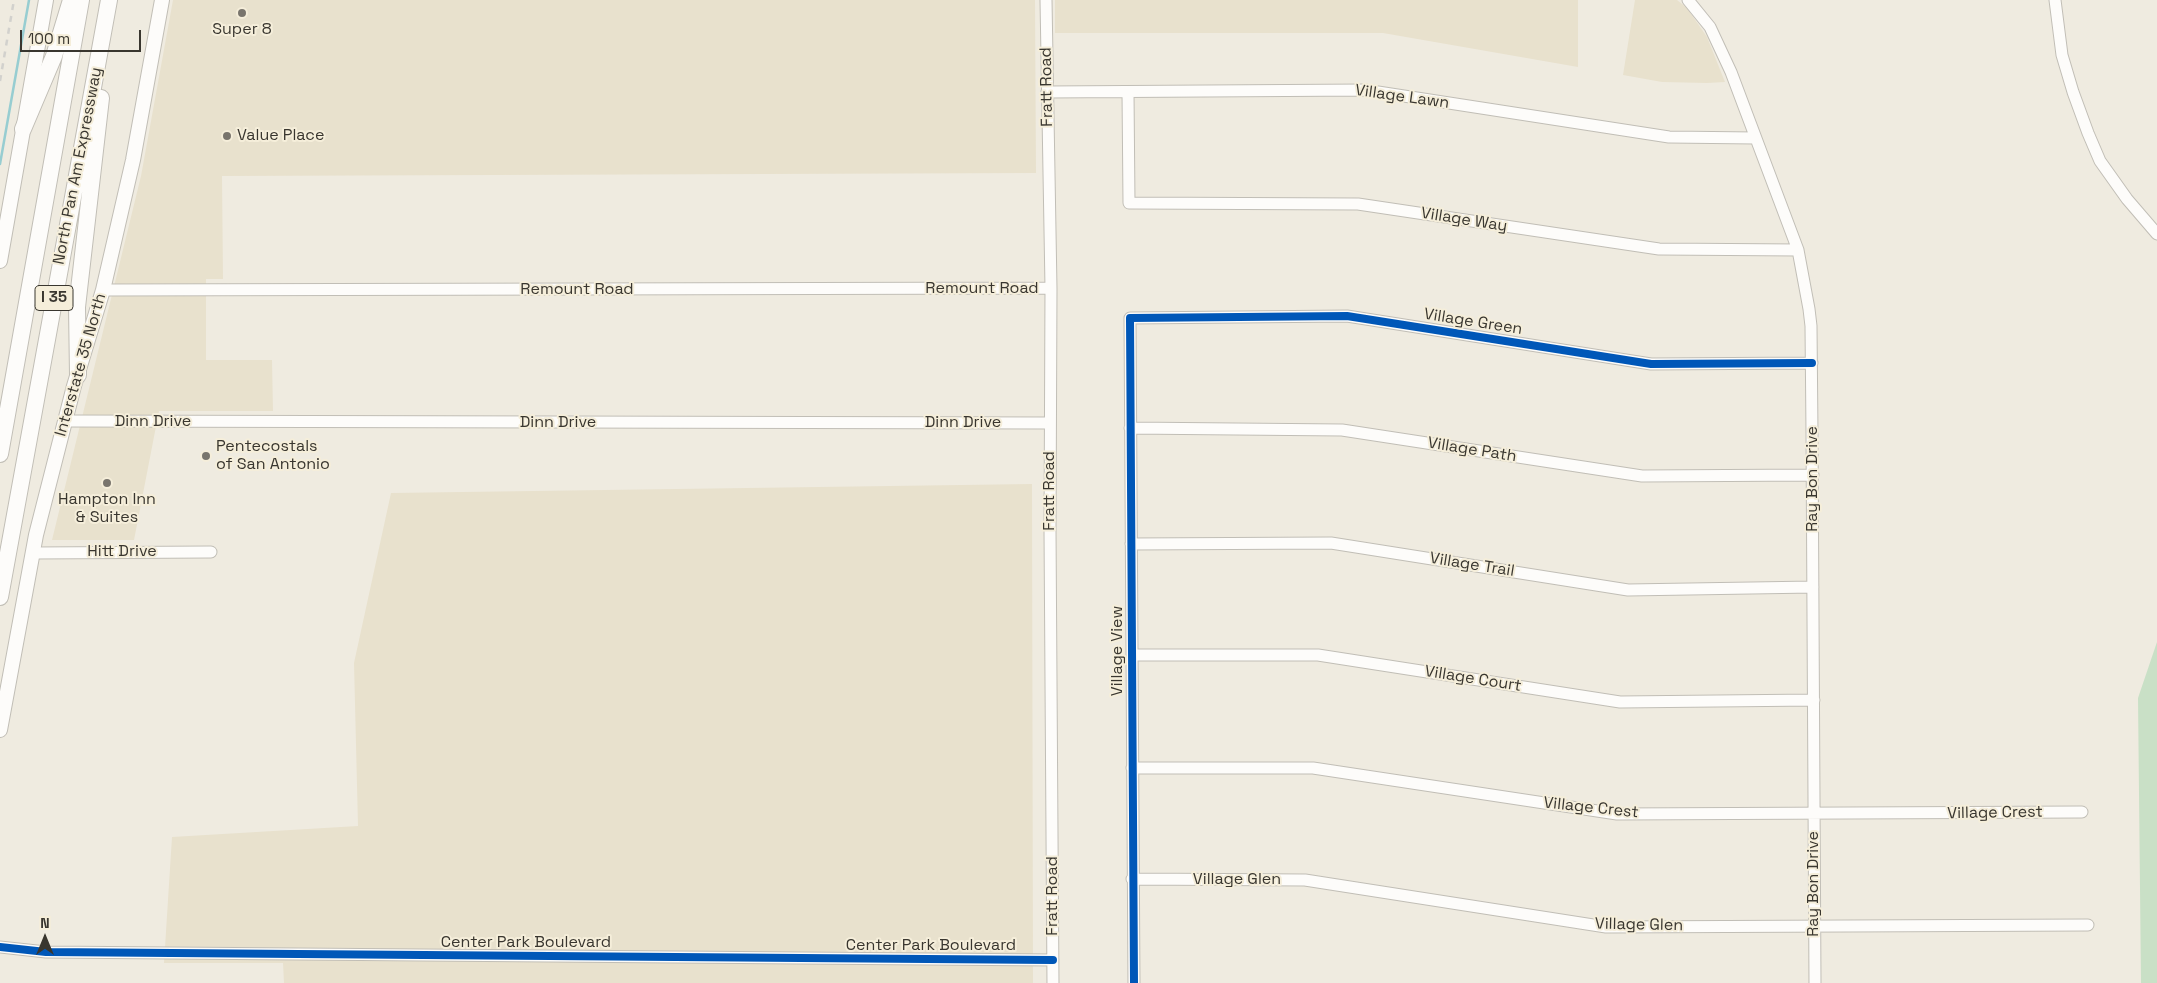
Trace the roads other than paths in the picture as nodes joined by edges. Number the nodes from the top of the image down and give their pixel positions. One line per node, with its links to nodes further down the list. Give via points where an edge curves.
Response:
1 (46, 0): 12 (main road)
2 (71, 0): 12 (highway, via 54,56)
3 (81, 0): 25 (highway, North Pan Am Expressway / I 35)
4 (109, 0): 31 (highway, North Pan Am Expressway / I 35)
5 (118, 0): 21 (highway, via 100,103 77,307)
6 (162, 0): 18 (main road, Interstate 35 North, via 133,160)
7 (1046, 0): 10 (street, Fratt Road)
8 (1688, 0): 13 (street, Ray Bon Drive, via 1716,38)
9 (2055, 0): 14 (street, via 2062,55 2072,92 2100,161)
10 (1047, 92): 11 (street, Village Lawn); 17 (street, Fratt Road)
11 (1128, 92): 13 (street, Village Lawn, via 1365,90 1669,137); 15 (street, Village Way, via 1129,203 1358,204 1659,249)
12 (23, 129): 16 (main road)
13 (1755, 138): 15 (street, Ray Bon Drive)
14 (2157, 234)
15 (1798, 250): 20 (street, Ray Bon Drive, via 1809,309)
16 (0, 260)
17 (1052, 288): 18 (street, Remount Road); 23 (street, Fratt Road)
18 (102, 290): 21 (main road, Interstate 35 North)
19 (1130, 318): 20 (street, Village Green, via 1347,316 1650,364); 24 (street, Village View)
20 (1812, 363): 26 (street, Ray Bon Drive)
21 (78, 375): 22 (main road, Interstate 35 North)
22 (65, 421): 23 (street, Dinn Drive); 29 (main road, Interstate 35 North)
23 (1050, 423): 42 (street, Fratt Road)
24 (1130, 428): 26 (street, Village Path, via 1342,430 1642,476); 27 (street, Village View)
25 (0, 454)
26 (1813, 475): 30 (street, Ray Bon Drive)
27 (1130, 544): 30 (street, Village Trail, via 1331,543 1628,590); 32 (street, Village View)
28 (211, 552): 29 (street, Hitt Drive)
29 (33, 553): 34 (main road, Interstate 35 North)
30 (1813, 587): 33 (street, Ray Bon Drive)
31 (0, 597)
32 (1132, 655): 33 (street, Village Court, via 1318,655 1620,702); 35 (street, Village View)
33 (1814, 700): 37 (street, Ray Bon Drive)
34 (0, 730)
35 (1132, 768): 37 (street, Village Crest, via 1313,768 1617,814); 38 (street, Village View)
36 (2082, 812): 37 (street, Village Crest)
37 (1814, 815): 40 (street, Ray Bon Drive)
38 (1132, 879): 40 (street, Village Glen, via 1306,880 1606,927); 44 (street, Village View)
39 (2088, 925): 40 (street, Village Glen)
40 (1815, 926): 45 (street, Ray Bon Drive)
41 (0, 948): 42 (street, Center Park Boulevard, via 30,952)
42 (1053, 960): 43 (street, Fratt Road)
43 (1053, 983)
44 (1134, 983)
45 (1815, 983)

